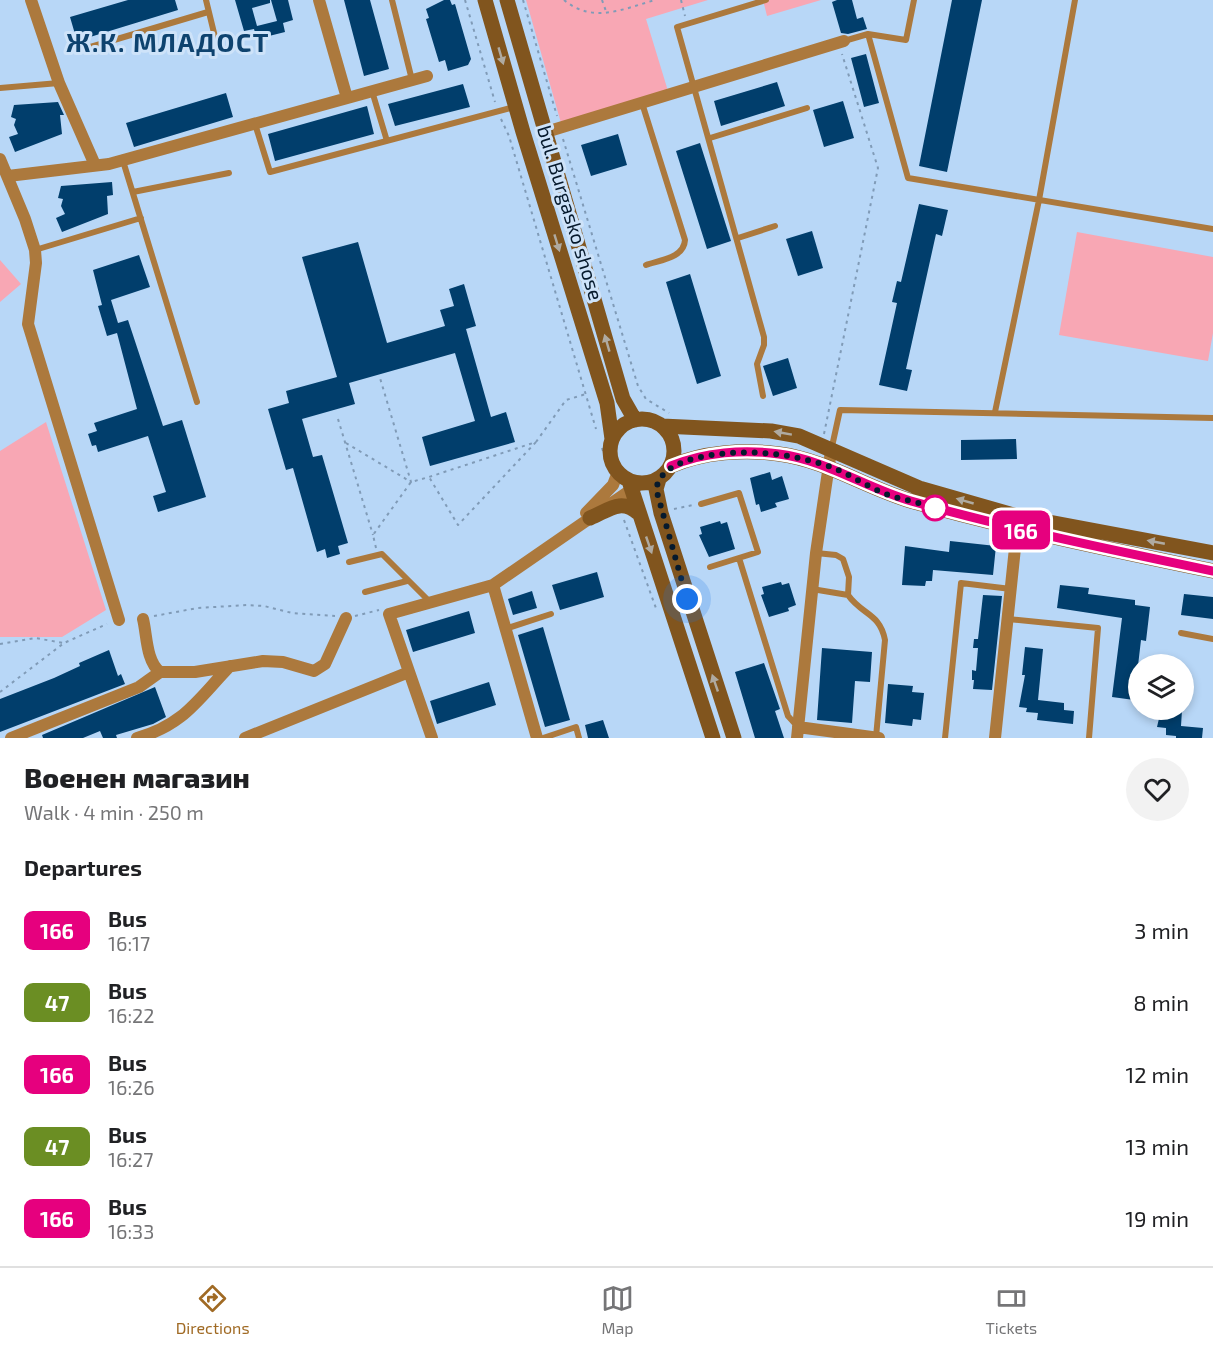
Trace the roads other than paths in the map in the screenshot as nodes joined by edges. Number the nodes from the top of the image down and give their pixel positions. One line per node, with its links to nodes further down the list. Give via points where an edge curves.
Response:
1 (31, 0): 17 (street)
2 (206, 0): 10 (lane)
3 (319, 0): 21 (street)
4 (392, 0): 16 (lane)
5 (485, 0): 23 (main road, bul. Burgasko shose, one-way to 23)
6 (507, 0): 26 (main road, bul. Burgasko shose)
7 (766, 0): 18 (lane, via 677,27)
8 (914, 0): 11 (lane, via 906,40)
9 (1076, 0): 35 (lane)
10 (208, 12): 12 (lane); 14 (lane)
11 (868, 34): 13 (lane); 35 (lane, via 908,178)
12 (215, 37)
13 (842, 42): 18 (street)
14 (87, 48)
15 (427, 76): 16 (street)
16 (412, 80): 20 (street)
17 (60, 83): 19 (lane); 31 (street)
18 (694, 86): 22 (street); 27 (lane)
19 (0, 88)
20 (372, 91): 21 (street); 28 (lane)
21 (347, 98): 25 (street)
22 (642, 102): 26 (street); 41 (lane, via 685,240 678,254)
23 (515, 107): 28 (lane); 48 (main road, bul. Burgasko shose, one-way to 48, via 607,403)
24 (807, 108): 27 (lane)
25 (255, 124): 28 (lane, via 270,172); 30 (street)
26 (553, 129): 46 (main road, bul. Burgasko shose, one-way to 26, via 623,399)
27 (710, 138): 39 (lane)
28 (387, 141)
29 (0, 159): 33 (street)
30 (123, 160): 31 (street); 34 (lane)
31 (94, 165): 33 (street)
32 (229, 173): 34 (lane)
33 (8, 176): 40 (street)
34 (133, 192): 36 (lane)
35 (1039, 200): 38 (lane); 44 (lane)
36 (141, 218): 40 (lane); 43 (lane)
37 (775, 226): 39 (lane)
38 (1213, 229)
39 (738, 238): 42 (lane, via 764,337 757,364)
40 (34, 250): 75 (street, via 36,263 28,324)
41 (646, 265)
42 (764, 396)
43 (197, 402)
44 (995, 412): 45 (lane); 49 (lane, via 840,410)
45 (1213, 418)
46 (635, 420): 47 (main road, via 648,419); 48 (main road)
47 (662, 426): 49 (main road, one-way to 47, via 788,434); 50 (main road, via 674,443)
48 (606, 440): 52 (main road, bul. Burgasko shose)
49 (831, 453): 50 (main road, via 710,455); 56 (main road, via 886,494); 58 (street); 59 (main road, one-way to 49, via 1017,516 919,488)
50 (671, 466): 51 (main road)
51 (659, 479): 52 (main road); 91 (main road, one-way to 51, via 663,522 656,489)
52 (626, 482): 54 (main road); 55 (street); 57 (street)
53 (701, 504): 60 (lane, via 739,493 758,552)
54 (638, 513): 55 (main road, via 629,505 619,504); 90 (main road, one-way to 90)
55 (590, 518): 57 (street)
56 (1017, 529): 63 (main road); 67 (street)
57 (560, 540): 65 (street)
58 (816, 553): 66 (street); 69 (lane, via 843,559 849,578)
59 (1213, 553)
60 (739, 558): 62 (lane); 82 (lane, via 788,716)
61 (349, 561): 64 (lane, via 382,554)
62 (710, 567)
63 (1213, 571)
64 (408, 581): 68 (lane); 70 (lane)
65 (493, 585): 70 (street); 76 (street)
66 (812, 589): 69 (lane); 82 (street)
67 (1011, 589): 74 (street); 93 (lane, via 961,583)
68 (365, 592)
69 (848, 595): 92 (lane, via 875,617 885,640)
70 (430, 602): 81 (street, via 389,614)
71 (551, 614): 76 (lane)
72 (346, 618): 79 (street, via 326,664 314,671 283,662)
73 (143, 619): 80 (street, via 149,652)
74 (1008, 619): 94 (street); 95 (lane, via 1098,628)
75 (119, 620)
76 (505, 629): 87 (street)
77 (1181, 633): 78 (lane)
78 (1213, 639)
79 (230, 666): 80 (street); 84 (street, via 181,719)
80 (160, 672): 83 (street, via 139,687)
81 (409, 672): 85 (street); 86 (street)
82 (797, 733): 92 (street)
83 (11, 738)
84 (137, 738)
85 (245, 738)
86 (432, 738)
87 (537, 738)
88 (543, 738): 89 (lane, via 576,727)
89 (579, 738)
90 (713, 738)
91 (734, 738)
92 (878, 738)
93 (945, 738)
94 (995, 738)
95 (1089, 738)

